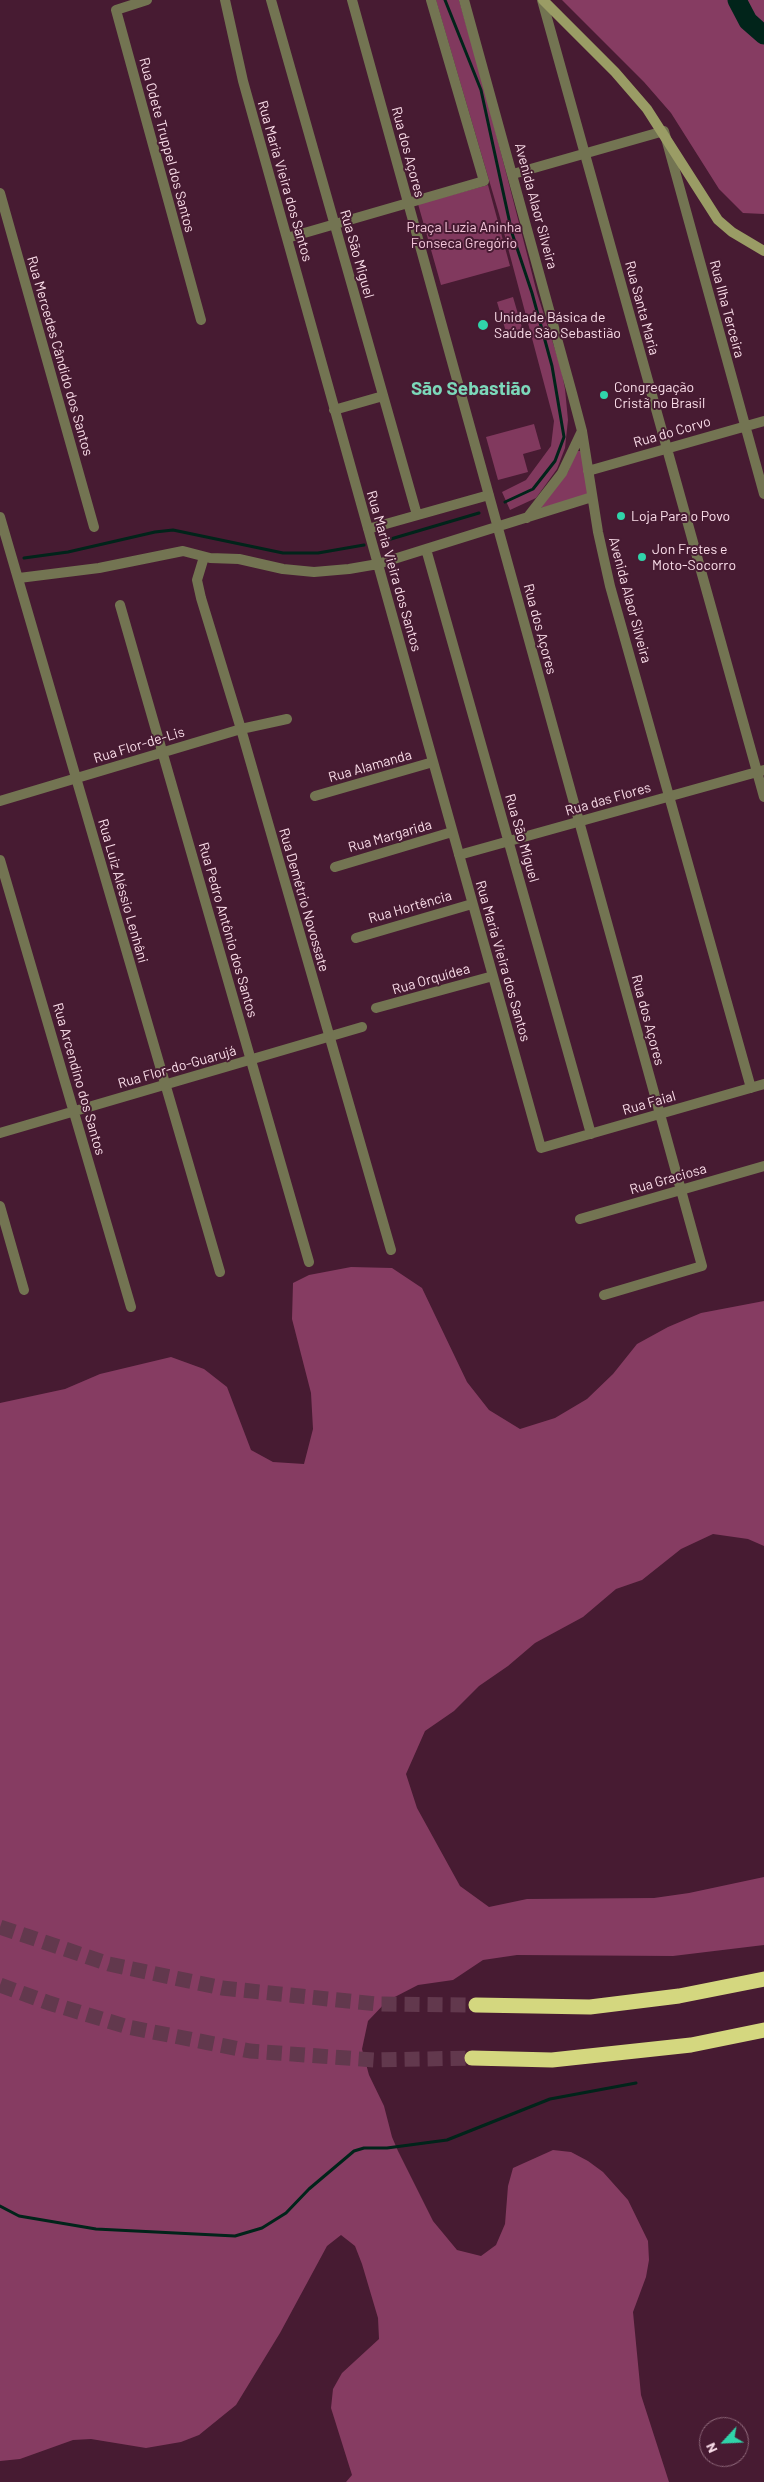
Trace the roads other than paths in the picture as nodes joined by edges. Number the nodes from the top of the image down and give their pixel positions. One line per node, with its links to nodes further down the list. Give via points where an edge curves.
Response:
1 (147, 0): 16 (street, Rua Odete Truppel dos Santos, via 116,10)
2 (225, 0): 14 (street, Rua Maria Vieira dos Santos, via 237,59)
3 (271, 0): 13 (street, Rua São Miguel)
4 (352, 0): 12 (street, Rua dos Açores)
5 (431, 0): 12 (street, via 484,181)
6 (464, 0): 10 (street, Avenida Alaor Silveira)
7 (543, 0): 8 (street, via 631,89); 9 (street, Rua Santa Maria)
8 (664, 131): 9 (street); 15 (street, via 718,220); 20 (street, Rua Ilha Terceira)
9 (585, 153): 10 (street); 22 (street, Rua Santa Maria)
10 (513, 174): 21 (street, Avenida Alaor Silveira)
11 (0, 193): 30 (street, Rua Mercedes Cândido dos Santos)
12 (408, 203): 13 (street); 25 (street, Rua dos Açores)
13 (335, 224): 14 (street); 17 (street, Rua São Miguel)
14 (286, 238): 18 (street, Rua Maria Vieira dos Santos)
15 (764, 251)
16 (201, 320)
17 (383, 396): 18 (street); 27 (street, Rua São Miguel)
18 (334, 410): 32 (street, Rua Maria Vieira dos Santos)
19 (764, 420): 20 (street, Rua do Corvo)
20 (745, 426): 22 (street, Rua do Corvo); 24 (street, Rua Ilha Terceira)
21 (582, 431): 23 (street, Avenida Alaor Silveira); 29 (street, via 562,473)
22 (667, 448): 23 (street, Rua do Corvo); 42 (street, Rua Santa Maria)
23 (588, 471): 26 (street, Avenida Alaor Silveira)
24 (764, 494)
25 (489, 495): 27 (street); 31 (street, Rua dos Açores)
26 (592, 497): 29 (street); 45 (street, Avenida Alaor Silveira, via 610,586)
27 (417, 515): 32 (street)
28 (0, 517): 36 (street, Rua Luiz Aléssio Lenhâni)
29 (527, 518): 31 (street)
30 (94, 527)
31 (498, 527): 33 (street); 48 (street, Rua dos Açores)
32 (368, 529): 35 (street, Rua Maria Vieira dos Santos)
33 (426, 550): 35 (street); 50 (street, Rua São Miguel)
34 (204, 557): 35 (street, via 233,558 314,572); 36 (street, via 183,551 98,568); 39 (street, Rua Demétrio Novossate, via 198,580 201,598)
35 (378, 564): 41 (street, Rua Maria Vieira dos Santos)
36 (18, 578): 43 (street, Rua Luiz Aléssio Lenhâni)
37 (120, 605): 40 (street, Rua Pedro Antônio dos Santos)
38 (287, 719): 39 (street, Rua Flor-de-Lis)
39 (241, 729): 40 (street, Rua Flor-de-Lis); 59 (street, Rua Demétrio Novossate)
40 (163, 752): 43 (street, Rua Flor-de-Lis); 60 (street, Rua Pedro Antônio dos Santos)
41 (433, 762): 44 (street, Rua Alamanda); 49 (street, Rua Maria Vieira dos Santos)
42 (760, 771): 45 (street, Rua das Flores); 46 (street, Rua Santa Maria)
43 (76, 778): 47 (street, Rua Flor-de-Lis); 62 (street, Rua Luiz Aléssio Lenhâni)
44 (315, 796)
45 (669, 796): 48 (street, Rua das Flores); 63 (street, Avenida Alaor Silveira)
46 (764, 798)
47 (0, 800)
48 (579, 822): 50 (street, Rua das Flores); 65 (street, Rua dos Açores)
49 (452, 832): 51 (street, Rua Maria Vieira dos Santos); 53 (street, Rua Margarida)
50 (508, 841): 51 (street, Rua das Flores); 67 (street, Rua São Miguel)
51 (459, 855): 54 (street, Rua Maria Vieira dos Santos)
52 (0, 860): 64 (street, Rua Arcendino dos Santos)
53 (335, 867)
54 (472, 904): 55 (street, Rua Hortência); 56 (street, Rua Maria Vieira dos Santos)
55 (356, 938)
56 (492, 976): 57 (street, Rua Orquídea); 68 (street, Rua Maria Vieira dos Santos)
57 (376, 1008)
58 (362, 1027): 59 (street, Rua Flor-do-Guarujá)
59 (329, 1037): 60 (street, Rua Flor-do-Guarujá); 73 (street, Rua Demétrio Novossate)
60 (251, 1060): 62 (street, Rua Flor-do-Guarujá); 74 (street, Rua Pedro Antônio dos Santos)
61 (764, 1084): 63 (street, Rua Faial)
62 (165, 1085): 64 (street, Rua Flor-do-Guarujá); 75 (street, Rua Luiz Aléssio Lenhâni)
63 (751, 1088): 65 (street, Rua Faial)
64 (74, 1112): 66 (street, Rua Flor-do-Guarujá); 78 (street, Rua Arcendino dos Santos)
65 (660, 1114): 67 (street, Rua Faial); 70 (street, Rua dos Açores)
66 (0, 1133)
67 (591, 1134): 68 (street, Rua Faial)
68 (541, 1148)
69 (764, 1166): 70 (street, Rua Graciosa)
70 (681, 1190): 72 (street, Rua Graciosa); 77 (street, Rua dos Açores, via 702,1266)
71 (0, 1206): 76 (street)
72 (580, 1219)
73 (391, 1250)
74 (309, 1262)
75 (220, 1272)
76 (24, 1290)
77 (604, 1295)
78 (131, 1307)
79 (764, 1979): 80 (highway, via 679,1996 590,2007)
80 (476, 2005)
81 (764, 2030): 82 (highway, via 691,2045 552,2060)
82 (472, 2058)

